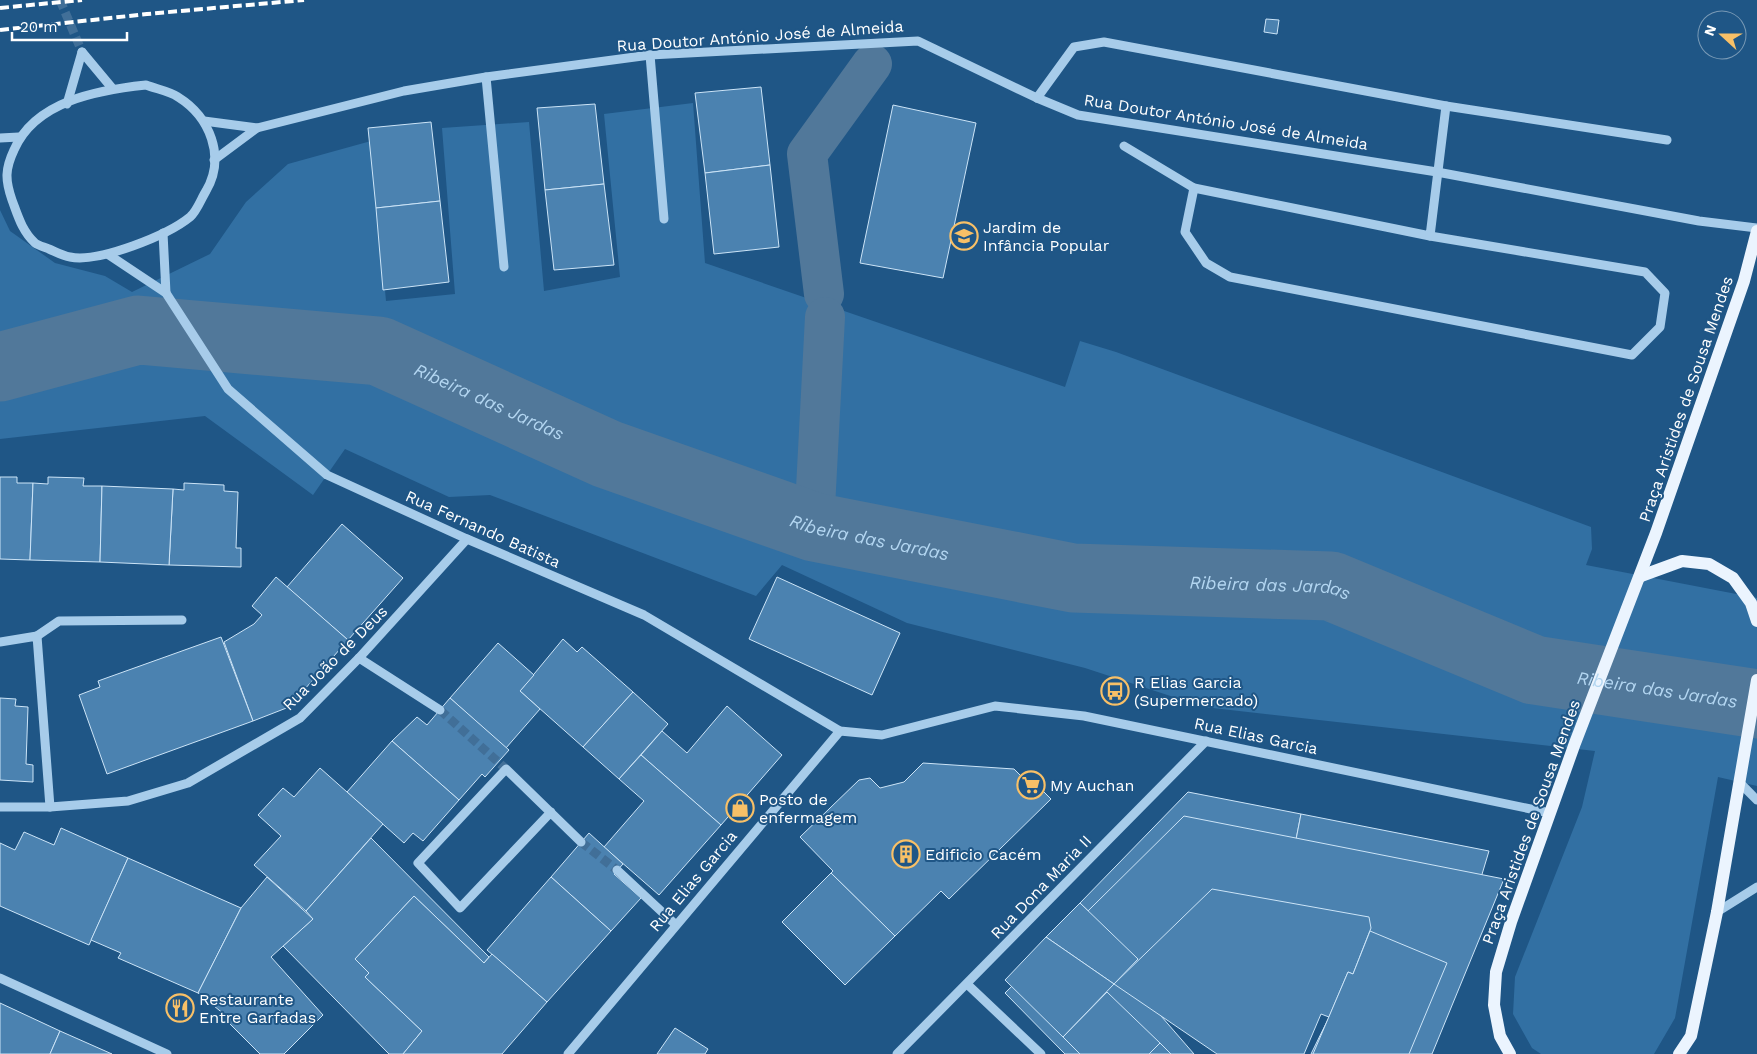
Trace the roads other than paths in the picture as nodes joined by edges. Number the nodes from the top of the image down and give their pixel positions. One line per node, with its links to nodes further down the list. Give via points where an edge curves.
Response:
1 (650, 55): 2 (street, Rua Doutor António José de Almeida); 4 (street, Rua Doutor António José de Almeida, via 918,41); 17 (street)
2 (486, 77): 8 (street, Rua Doutor António José de Almeida, via 404,91); 22 (street)
3 (112, 88): 5 (street); 5 (street, via 82,52); 7 (street, via 146,85 178,97)
4 (1037, 98): 6 (street, via 1074,47 1104,42); 15 (street, Rua Doutor António José de Almeida, via 1078,114)
5 (67, 104): 9 (street, via 42,114)
6 (1446, 106): 11 (street); 15 (street)
7 (204, 121): 8 (street, Rua Doutor António José de Almeida); 13 (street, via 213,138)
8 (257, 128): 13 (street, Rua Doutor António José de Almeida)
9 (19, 137): 10 (street); 14 (street)
10 (0, 138)
11 (1667, 140)
12 (1124, 146): 16 (street)
13 (214, 160): 19 (street, via 212,181 192,216)
14 (3, 167): 21 (street, via 23,228 36,244 71,258)
15 (1437, 172): 18 (street, Rua Doutor António José de Almeida); 20 (street)
16 (1194, 188): 20 (street); 20 (street, via 1185,232 1206,263 1230,277 1632,355 1660,327 1665,294 1645,272)
17 (664, 219)
18 (1757, 229): 25 (main road, Praça Aristides de Sousa Mendes, via 1744,281)
19 (162, 233): 21 (street); 23 (street)
20 (1430, 236)
21 (109, 255): 23 (street)
22 (504, 267)
23 (166, 293): 24 (street, Rua Fernando Batista, via 228,389 308,460 337,480)
24 (467, 539): 30 (street, Rua João de Deus); 33 (street, Rua Fernando Batista, via 644,615)
25 (1641, 576): 27 (main road, via 1682,560 1709,564 1733,578 1751,603); 40 (main road, Praça Aristides de Sousa Mendes)
26 (182, 620): 28 (street, via 58,621)
27 (1757, 621)
28 (37, 636): 29 (street); 38 (street)
29 (0, 642)
30 (360, 658): 32 (street); 38 (street, Rua João de Deus, via 300,718 188,783 128,801)
31 (1757, 680): 35 (main road)
32 (440, 710)
33 (840, 732): 34 (street, Rua Elias Garcia, via 882,735 995,706 1084,716); 45 (street, Rua Elias Garcia)
34 (1206, 741): 40 (street, Rua Elias Garcia); 47 (street, Rua Dona Maria II)
35 (1740, 783): 36 (street); 44 (main road)
36 (1757, 800)
37 (0, 807): 38 (street, Rua João de Deus)
38 (50, 807)
39 (550, 812): 39 (street, via 506,769 418,863 460,908); 41 (street)
40 (1550, 813): 52 (main road, Praça Aristides de Sousa Mendes, via 1496,972 1494,1005 1500,1036)
41 (581, 842)
42 (617, 870): 45 (street)
43 (1757, 888): 44 (street)
44 (1717, 912): 53 (main road, via 1691,1036)
45 (676, 925): 49 (street, Rua Elias Garcia)
46 (0, 978): 48 (street)
47 (967, 984): 50 (street, Rua Dona Maria II); 51 (street)
48 (167, 1054)
49 (568, 1054)
50 (897, 1054)
51 (1041, 1054)
52 (1510, 1054)
53 (1680, 1054)

